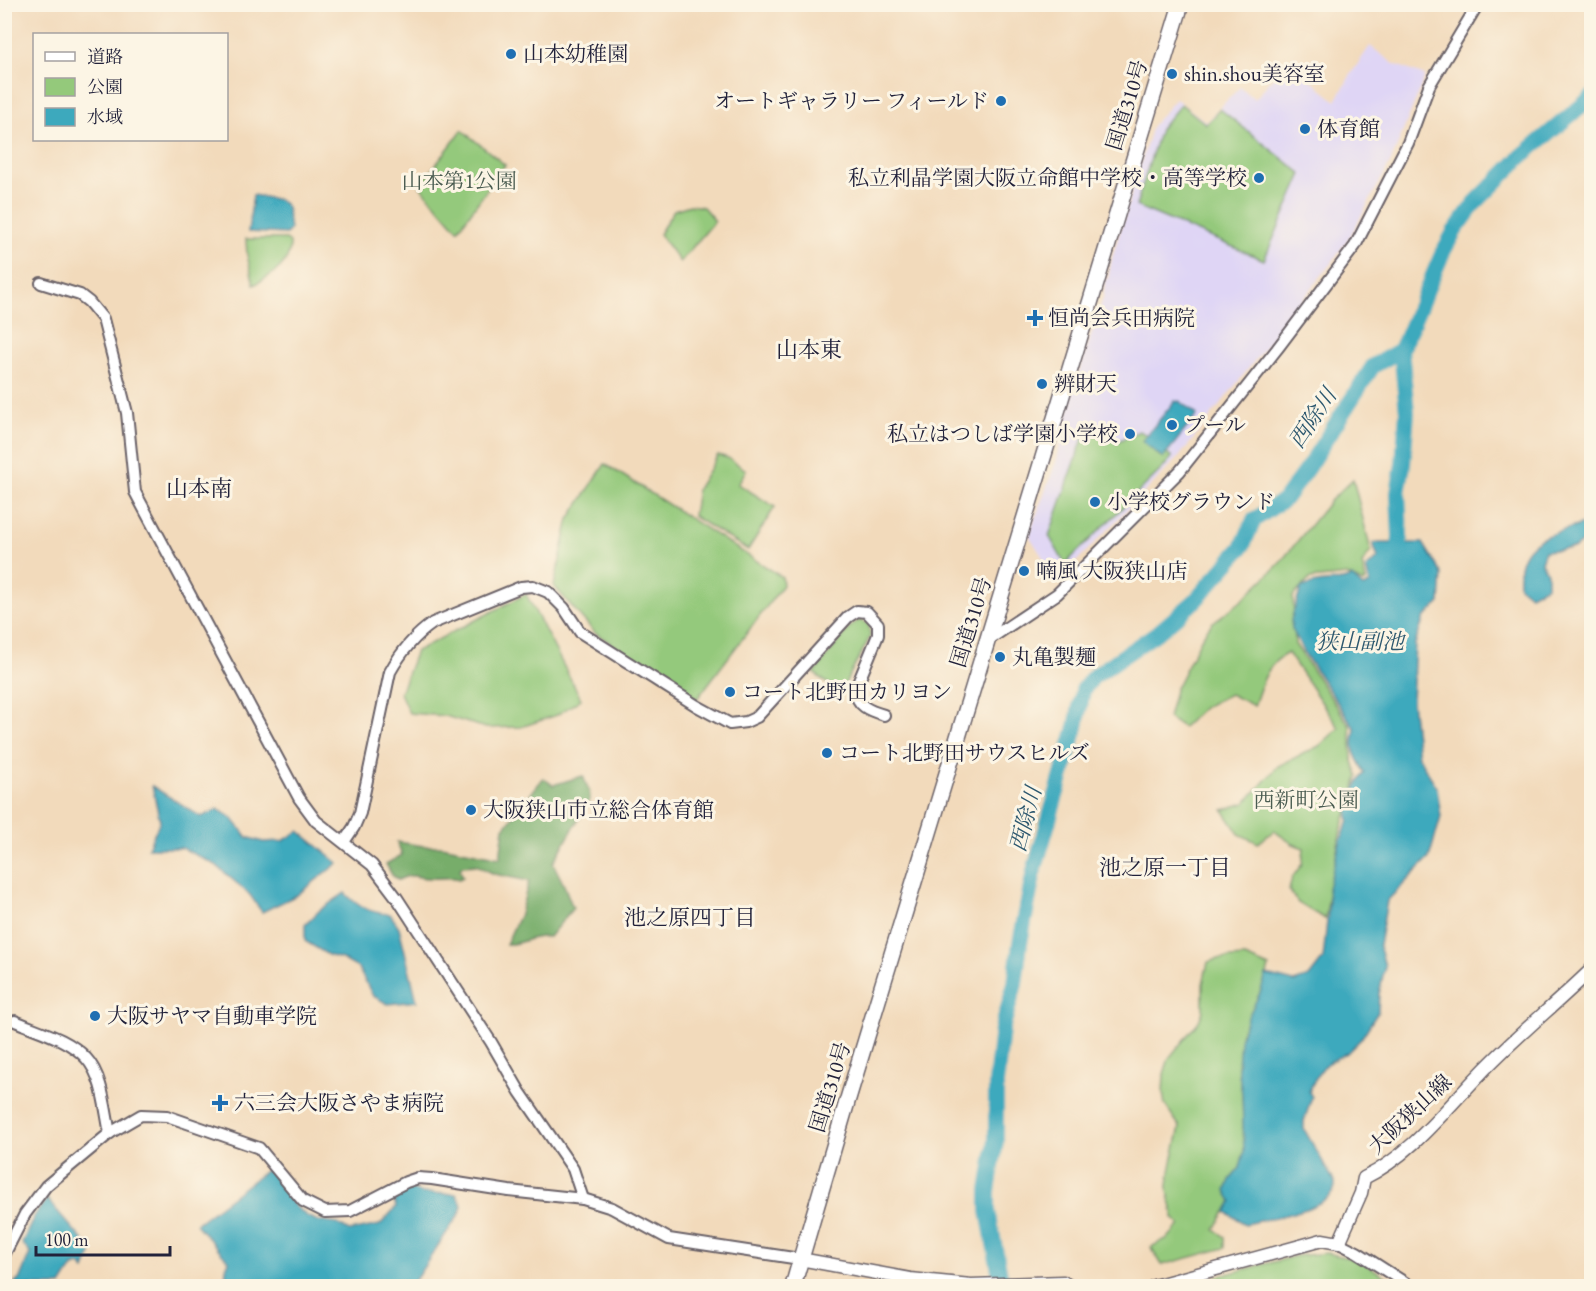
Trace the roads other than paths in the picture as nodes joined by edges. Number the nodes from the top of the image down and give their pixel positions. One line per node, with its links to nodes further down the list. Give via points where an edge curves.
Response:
1 (1180, 4): 4 (highway, 国道310号)
2 (1478, 4): 4 (street, via 1429,86 1408,143 1355,246 1277,349 1180,471 1057,594)
3 (41, 282): 6 (street, via 80,295 103,319 127,413 135,492 299,798 316,820)
4 (988, 640): 13 (highway, 国道310号)
5 (884, 716): 6 (street, via 868,710 856,695 878,635 878,624 867,612 857,611 848,617 757,717 730,724 580,632 548,592 520,586 433,623 402,652 390,672 360,813)
6 (344, 842): 10 (street, via 372,865 397,898 573,1169)
7 (1592, 969): 11 (main road, 大阪狭山線, via 1479,1075 1428,1130 1364,1178)
8 (15, 1021): 9 (street, via 65,1042 87,1058 98,1079)
9 (110, 1133): 10 (street, via 141,1115 166,1116 251,1143 267,1155 303,1201 325,1212 350,1211 418,1178); 12 (street, via 46,1186 25,1214)
10 (583, 1198): 13 (street, via 612,1208 669,1239)
11 (1340, 1243): 16 (main road, via 1322,1240); 17 (street)
12 (4, 1255)
13 (800, 1259): 14 (highway, 国道310号); 15 (main road, via 910,1280 971,1286 1063,1282)
14 (793, 1287)
15 (1069, 1287)
16 (1154, 1287)
17 (1410, 1287)

